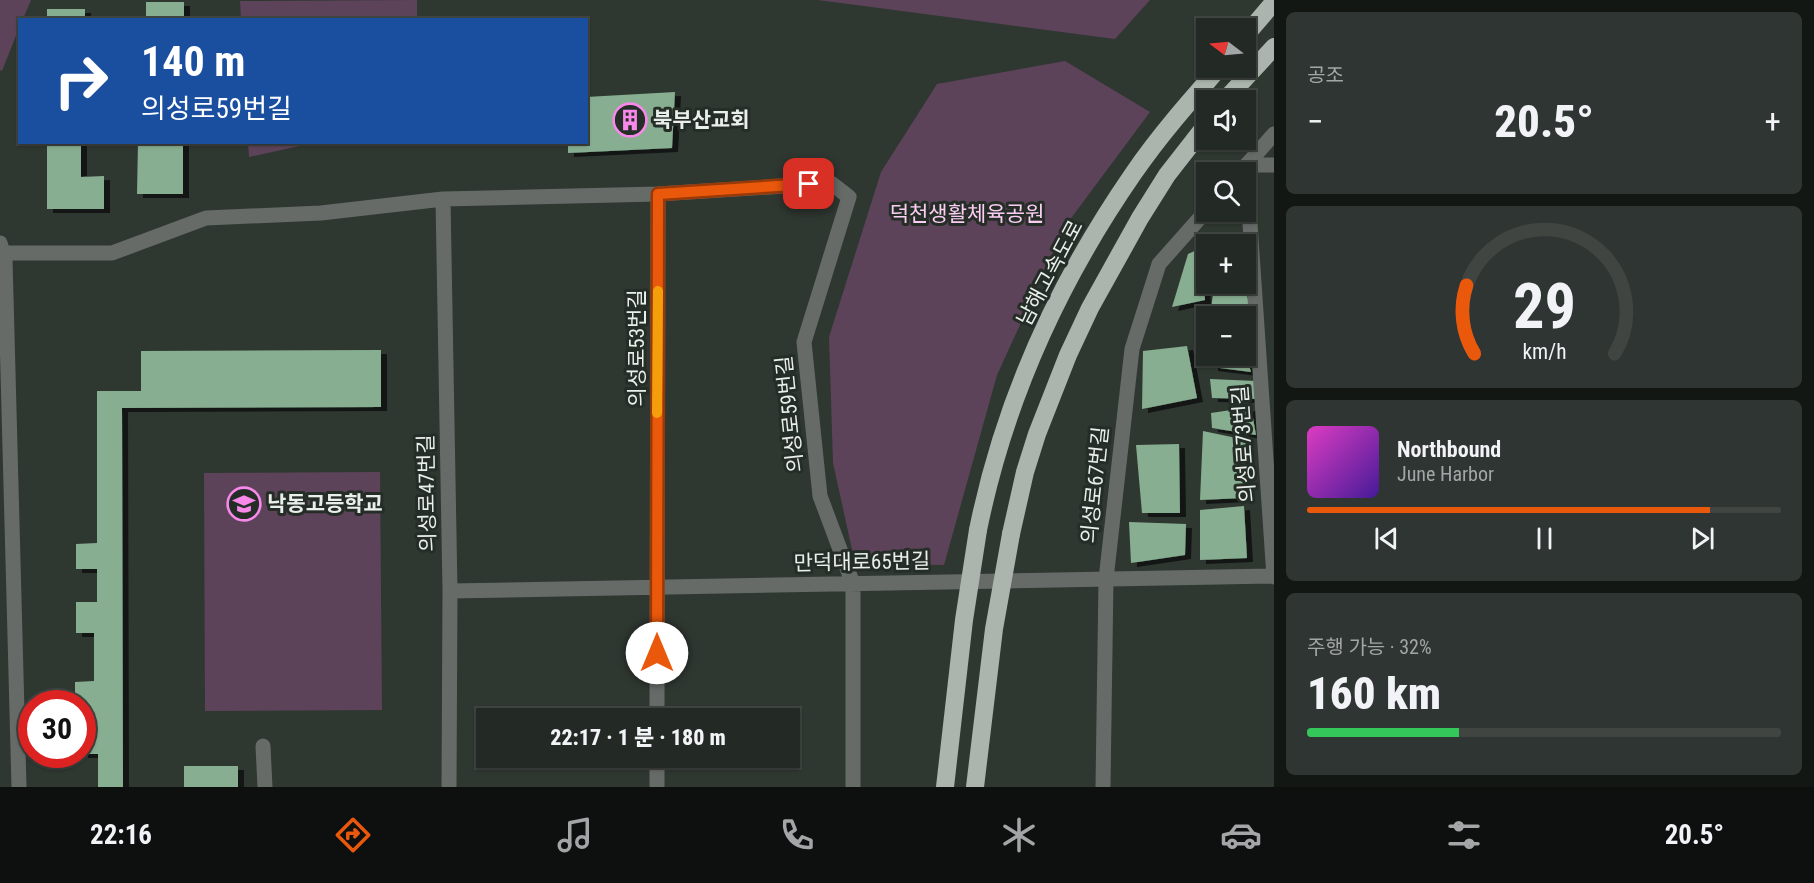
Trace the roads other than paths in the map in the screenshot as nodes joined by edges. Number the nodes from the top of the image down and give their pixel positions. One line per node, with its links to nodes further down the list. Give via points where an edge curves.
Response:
1 (1274, 2): 2 (highway)
2 (1256, 23)
3 (1274, 47): 5 (highway)
4 (1210, 78): 29 (highway, 남해고속도로, bridge, via 1133,174 1079,260 1024,374 978,530)
5 (1234, 90)
6 (1274, 134): 8 (street)
7 (1196, 138): 30 (highway, bridge, via 1140,218 1090,308 1037,434 1011,534 994,628)
8 (1249, 162)
9 (1274, 165): 10 (street)
10 (1256, 167)
11 (658, 194): 12 (street); 18 (street, 의성로59번길, via 831,183 849,197 804,342 820,496); 19 (street, 의성로53번길)
12 (443, 199): 15 (street, via 321,213 206,218 112,253); 20 (street, 의성로47번길)
13 (1196, 222): 17 (street, 의성로67번길, via 1159,264 1132,349)
14 (1247, 222): 16 (street, 의성로73번길)
15 (2, 248): 24 (street)
16 (1274, 576): 17 (street, 만덕대로65번길)
17 (1106, 579): 18 (street, 만덕대로65번길); 31 (street, 의성로67번길)
18 (853, 584): 19 (street, 만덕대로65번길); 28 (street, 의성로59번길)
19 (657, 588): 20 (street, 만덕대로65번길); 21 (street, 의성로53번길)
20 (450, 591): 26 (street, 의성로47번길)
21 (657, 708)
22 (263, 746): 25 (street)
23 (657, 768): 27 (street)
24 (19, 787)
25 (265, 787)
26 (448, 787)
27 (657, 787)
28 (853, 787)
29 (945, 787)
30 (975, 787)
31 (1103, 787)

